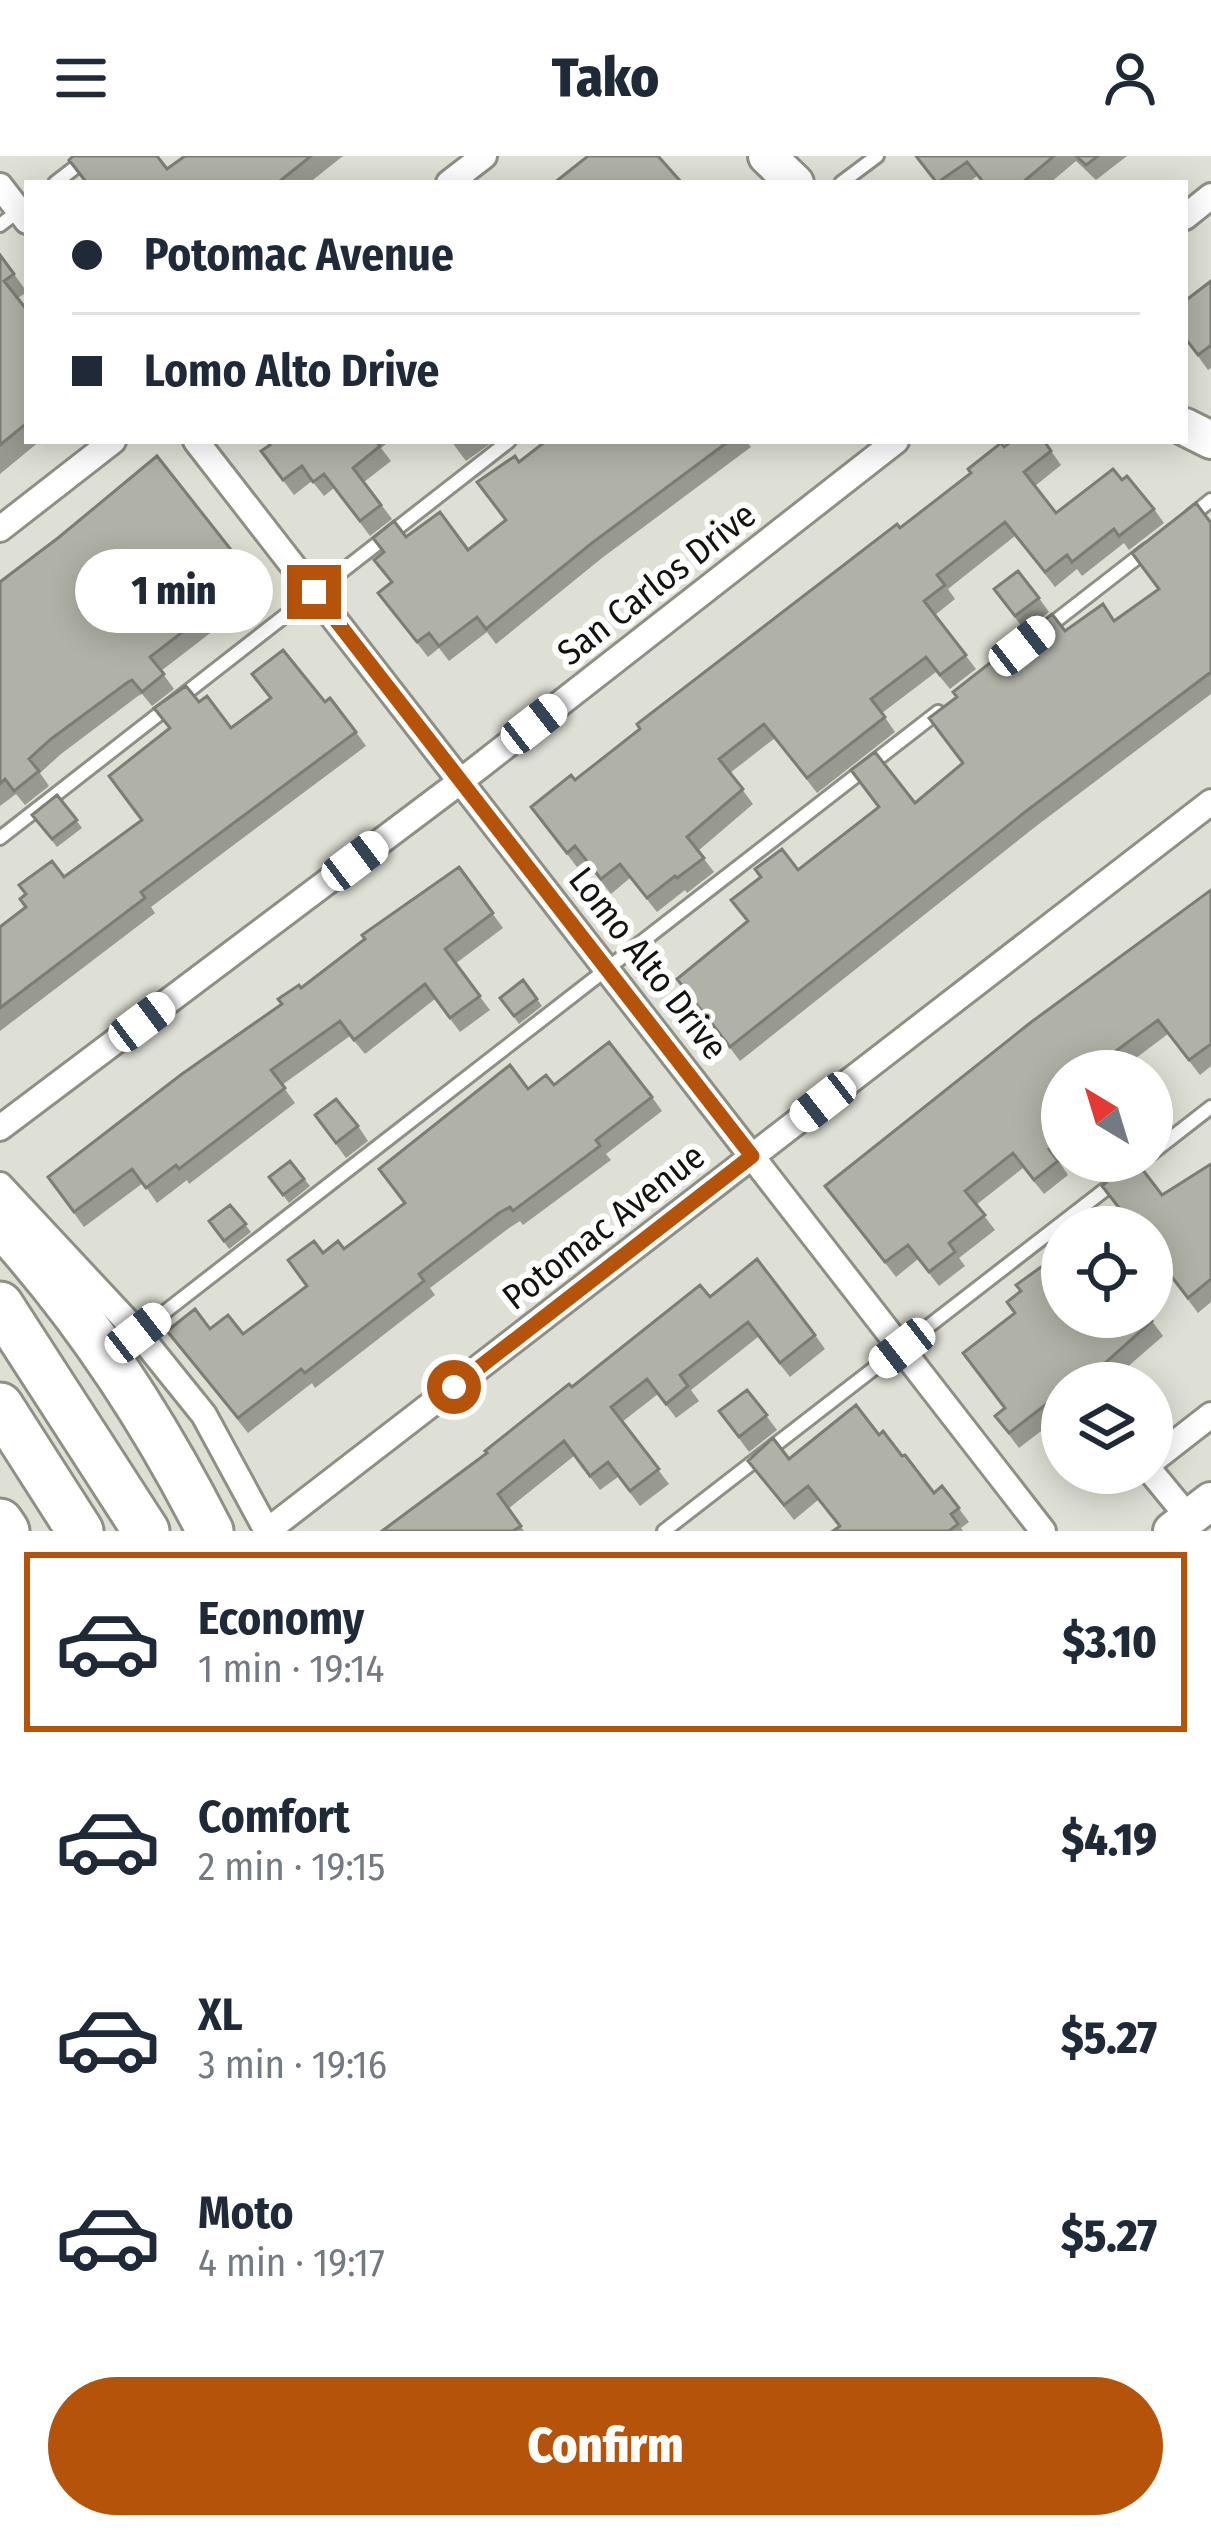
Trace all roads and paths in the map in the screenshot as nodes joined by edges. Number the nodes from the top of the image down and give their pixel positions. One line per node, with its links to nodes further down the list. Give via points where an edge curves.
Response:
1 (90, 156): 5 (lane)
2 (484, 156): 6 (street)
3 (767, 156): 7 (street)
4 (877, 156): 8 (lane)
5 (59, 180)
6 (453, 180)
7 (792, 180)
8 (846, 180)
9 (0, 185): 10 (street)
10 (18, 215)
11 (109, 444): 16 (street)
12 (198, 444): 19 (street, Lomo Alto Drive)
13 (505, 444): 19 (lane)
14 (892, 444): 22 (street, San Carlos Drive)
15 (1211, 500): 17 (lane)
16 (0, 529)
17 (1173, 530)
18 (1154, 544): 20 (lane)
19 (314, 592): 22 (street, Lomo Alto Drive); 24 (lane)
20 (1022, 646)
21 (947, 705): 25 (lane)
22 (461, 781): 25 (street, Lomo Alto Drive); 27 (street, San Carlos Drive)
23 (1211, 802): 29 (street, Potomac Avenue)
24 (0, 838)
25 (608, 969): 29 (street, Lomo Alto Drive); 34 (lane)
26 (1211, 1107): 28 (lane)
27 (0, 1128)
28 (1173, 1137)
29 (752, 1156): 35 (street, Lomo Alto Drive); 46 (street, Potomac Avenue)
30 (1115, 1182): 35 (lane)
31 (0, 1185): 34 (street)
32 (0, 1222): 45 (highway, via 105,1351)
33 (0, 1304): 44 (highway)
34 (138, 1333): 46 (street, via 204,1414)
35 (902, 1348): 47 (lane); 48 (street, Lomo Alto Drive)
36 (0, 1406): 43 (highway)
37 (1211, 1415): 38 (street)
38 (1173, 1445)
39 (1171, 1494): 40 (street)
40 (1191, 1517)
41 (0, 1522): 42 (highway)
42 (6, 1531)
43 (80, 1531)
44 (146, 1531)
45 (210, 1531)
46 (268, 1531)
47 (664, 1531)
48 (1043, 1531)

